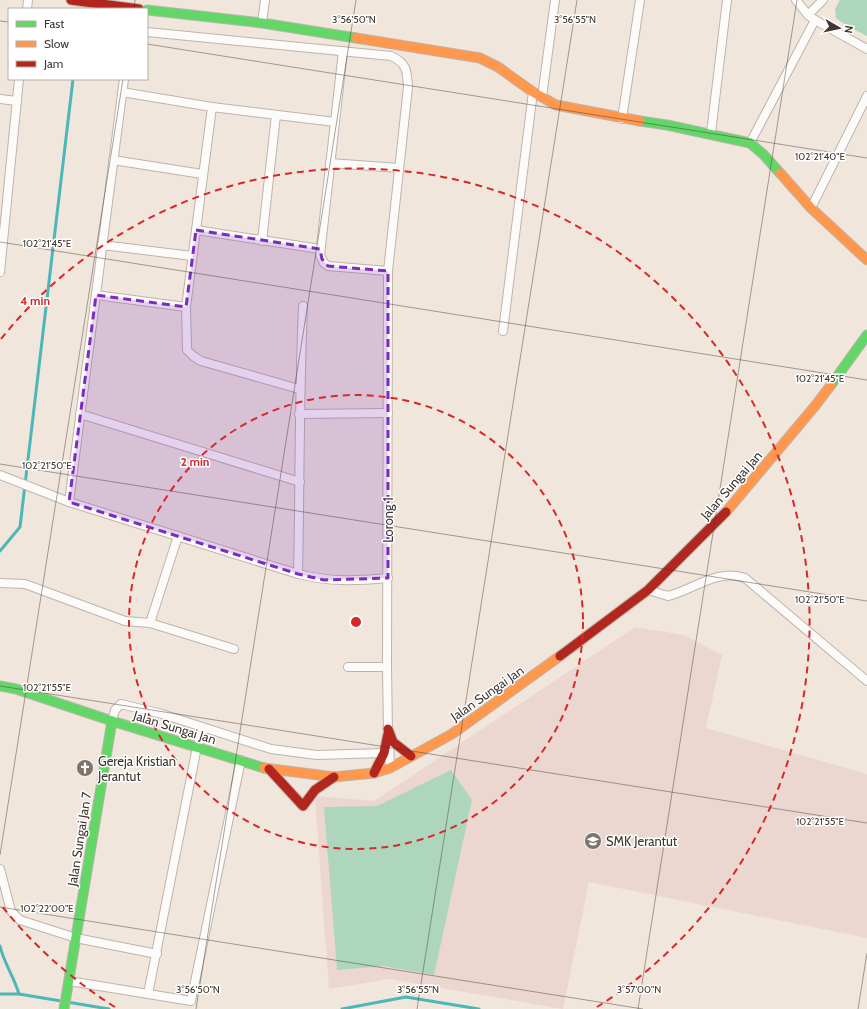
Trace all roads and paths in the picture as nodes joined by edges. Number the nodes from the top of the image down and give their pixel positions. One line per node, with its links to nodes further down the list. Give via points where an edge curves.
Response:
1 (71, 0): 8 (main road)
2 (265, 0): 12 (street)
3 (555, 0): 21 (street)
4 (640, 0): 26 (street)
5 (727, 0): 28 (street)
6 (796, 0): 10 (street)
7 (823, 0): 10 (street)
8 (127, 8)
9 (148, 10): 12 (main road)
10 (808, 15): 11 (street)
11 (815, 20): 14 (street); 29 (street)
12 (262, 23): 19 (main road, via 480,58 498,67)
13 (148, 32): 15 (street, Lorong 1)
14 (867, 49)
15 (343, 51): 27 (street); 32 (street, Lorong 1, via 391,56 405,66 408,87)
16 (20, 80): 23 (street)
17 (124, 80): 18 (street)
18 (122, 92): 24 (street); 30 (street)
19 (533, 92): 21 (main road); 46 (street)
20 (867, 96): 34 (street)
21 (542, 97): 26 (main road, via 570,110)
22 (0, 98): 23 (street)
23 (17, 101): 41 (street)
24 (212, 107): 25 (street); 33 (street)
25 (276, 115): 27 (street); 36 (street)
26 (622, 119): 28 (main road)
27 (335, 122): 31 (street)
28 (711, 133): 29 (main road)
29 (750, 143): 34 (main road)
30 (113, 160): 33 (street); 37 (street)
31 (330, 163): 32 (street); 38 (street)
32 (399, 168): 42 (street, Lorong 1)
33 (202, 174): 35 (street)
34 (811, 208): 40 (main road)
35 (196, 230): 36 (street); 39 (street)
36 (262, 241): 38 (street)
37 (102, 245): 39 (street); 43 (street)
38 (320, 249): 42 (street, via 322,260 328,266)
39 (192, 256): 45 (street)
40 (867, 260)
41 (0, 272)
42 (388, 272): 49 (street, Lorong 1)
43 (96, 295): 45 (street); 50 (street)
44 (303, 306): 48 (street)
45 (186, 307): 48 (street, via 186,345 193,356 201,361)
46 (503, 331)
47 (867, 335): 59 (main road, Jalan Sungai Jan, via 810,411 720,519)
48 (299, 389): 51 (street)
49 (388, 413): 51 (street); 57 (street, Lorong 1)
50 (80, 414): 53 (street); 54 (street)
51 (299, 414): 53 (street)
52 (0, 475): 54 (street)
53 (300, 482): 56 (street)
54 (69, 502): 55 (street)
55 (178, 536): 56 (street); 60 (street)
56 (298, 574): 57 (street, via 330,581)
57 (388, 578): 63 (street, Lorong 1)
58 (0, 583): 60 (street, via 25,584 125,621)
59 (648, 590): 64 (street, via 668,596 714,578 728,575 745,578); 71 (main road, Jalan Sungai Jan, via 490,708 452,734)
60 (150, 623): 61 (street)
61 (234, 649)
62 (348, 667): 63 (street)
63 (387, 667): 68 (street, Lorong 1)
64 (867, 681)
65 (0, 686): 66 (main road, Jalan Sungai Jan, via 23,691)
66 (112, 721): 67 (street, via 115,710 121,704); 69 (main road, Jalan Sungai Jan); 78 (main road, Jalan Sungai Jan 7)
67 (204, 728): 69 (street); 70 (street, via 271,749 316,755)
68 (388, 731): 70 (main road); 71 (main road, via 393,742); 73 (street, Lorong 1)
69 (197, 747): 72 (main road, Jalan Sungai Jan); 79 (street)
70 (384, 753): 75 (main road)
71 (411, 756): 73 (main road, Jalan Sungai Jan)
72 (241, 760): 74 (main road, Jalan Sungai Jan); 81 (street, via 191,1001)
73 (390, 768): 75 (main road, Jalan Sungai Jan)
74 (269, 769): 76 (main road, Jalan Sungai Jan); 76 (main road, via 303,806 314,790)
75 (374, 773): 76 (main road, Jalan Sungai Jan)
76 (334, 777)
77 (0, 869): 78 (street, via 15,917)
78 (76, 938): 79 (street); 80 (main road, Jalan Sungai Jan 7)
79 (157, 954): 81 (street)
80 (69, 983): 81 (street); 82 (main road, Jalan Sungai Jan 7)
81 (148, 994)
82 (64, 1009)

